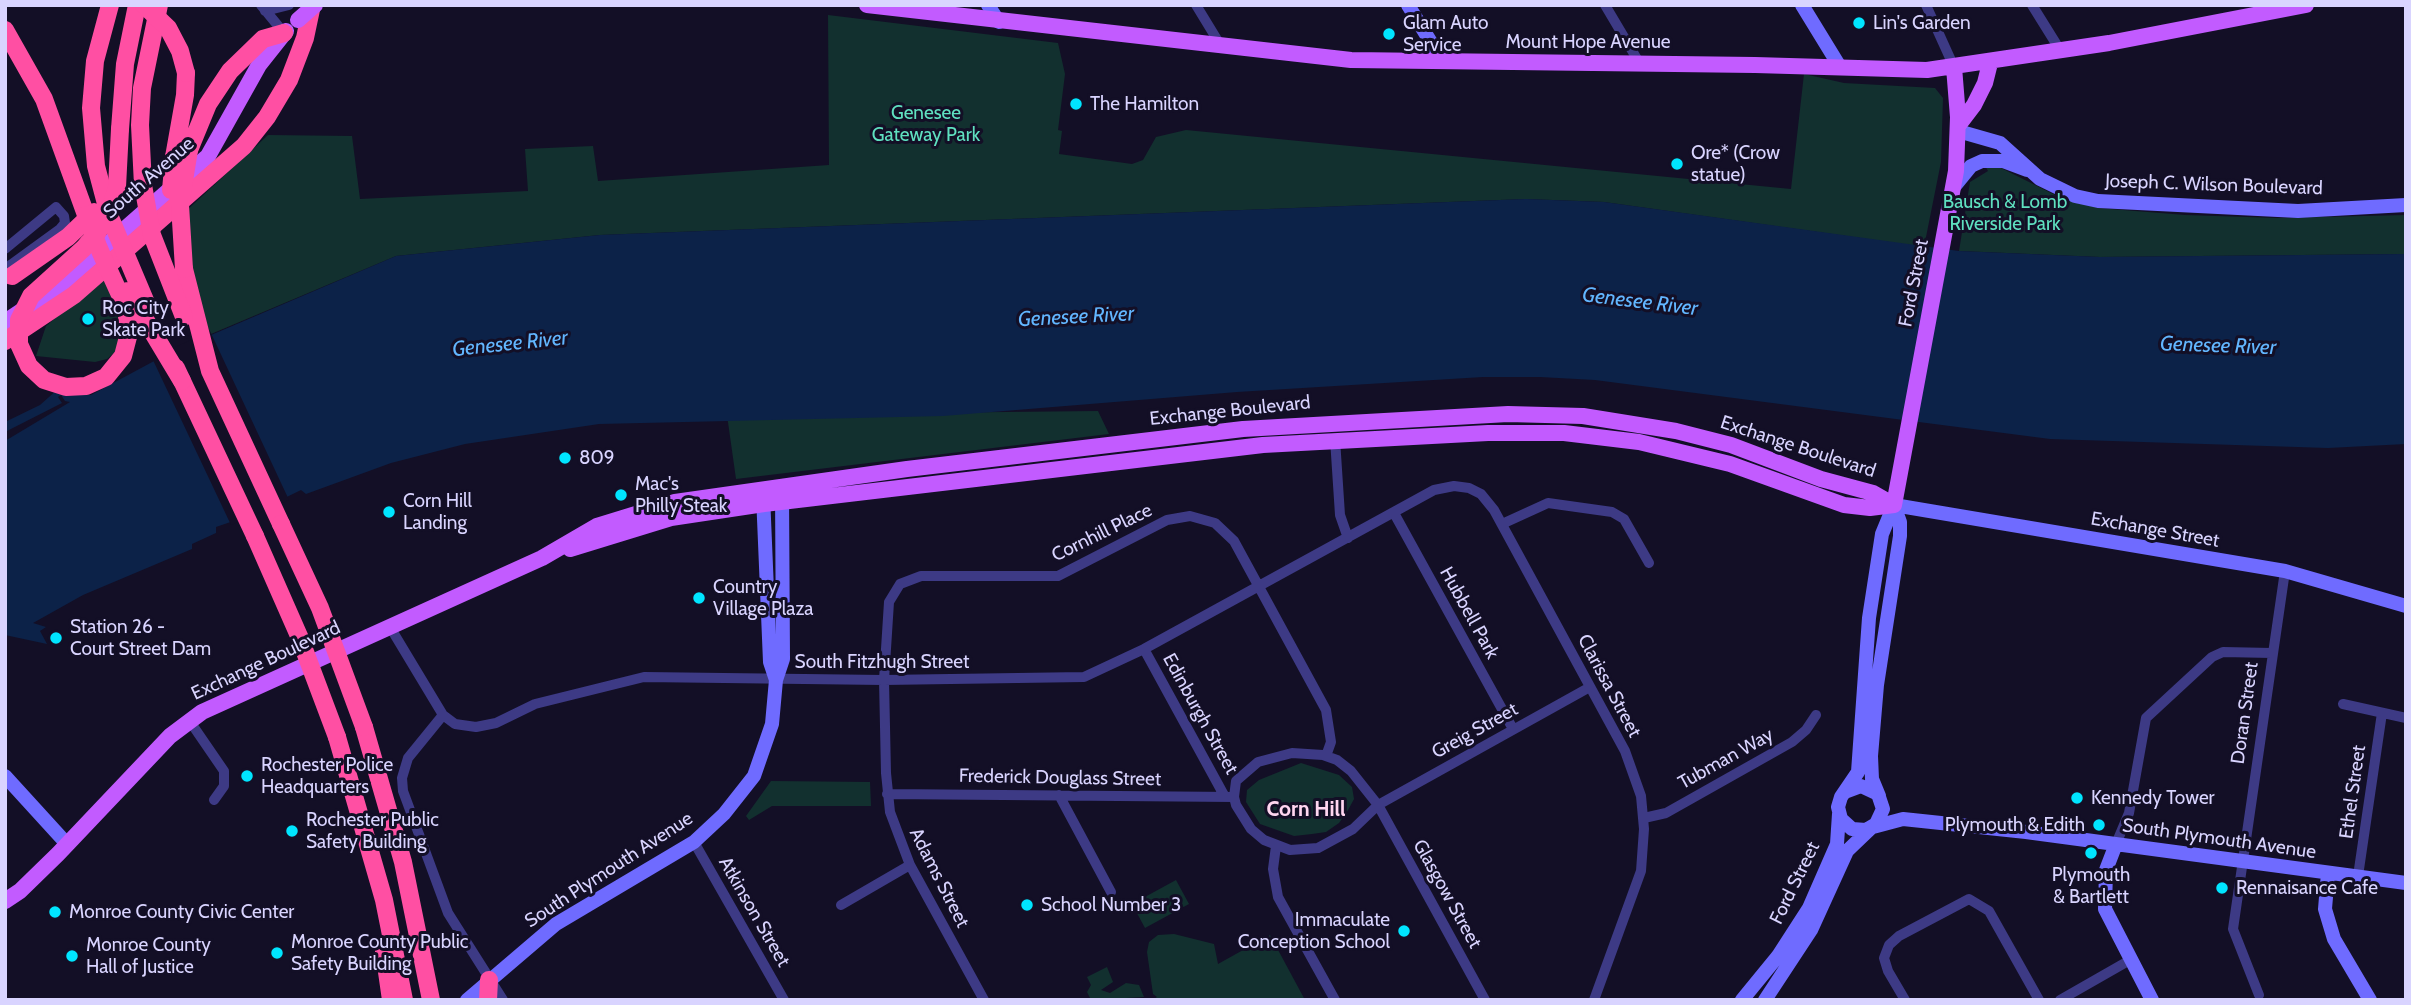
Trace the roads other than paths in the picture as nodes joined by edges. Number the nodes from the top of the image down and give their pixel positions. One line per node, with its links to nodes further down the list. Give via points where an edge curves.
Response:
1 (110, 5): 40 (highway, bridge, via 95,61 91,108 96,166 109,215)
2 (137, 5): 28 (highway, via 125,64)
3 (144, 5): 30 (highway, bridge, via 168,28 186,73)
4 (159, 5): 39 (highway, bridge, via 142,88 143,185 158,253)
5 (289, 5): 16 (street)
6 (314, 5): 20 (main road, South Avenue, bridge); 38 (highway, via 286,87 244,146 74,295)
7 (867, 5): 18 (main road, Mount Hope Avenue)
8 (988, 5): 18 (main road)
9 (1196, 5): 21 (street)
10 (1408, 5): 23 (main road)
11 (1605, 5): 25 (street)
12 (1802, 5): 26 (main road)
13 (1926, 5): 27 (street)
14 (2032, 5): 22 (street)
15 (2306, 5): 17 (main road, Mount Hope Avenue)
16 (263, 8): 20 (street)
17 (2241, 11): 22 (main road, Mount Hope Avenue)
18 (999, 22): 21 (main road, Mount Hope Avenue)
19 (5, 30): 34 (highway, via 44,99)
20 (284, 33): 30 (highway, via 258,43 227,75); 37 (main road, South Avenue, via 263,59 208,156 69,278)
21 (1221, 47): 23 (main road, Mount Hope Avenue, via 1351,60)
22 (2060, 50): 24 (main road, Mount Hope Avenue)
23 (1443, 62): 25 (main road, Mount Hope Avenue)
24 (1990, 62): 27 (main road, Mount Hope Avenue); 29 (main road, via 1974,105)
25 (1640, 64): 26 (main road, Mount Hope Avenue)
26 (1840, 67): 27 (main road, Mount Hope Avenue)
27 (1954, 68): 29 (main road, Ford Street)
28 (120, 129): 34 (highway, bridge, via 117,187 106,218 97,233 93,238 84,248 31,296 19,320 19,344 26,362 44,380 66,387 86,386 106,377 123,356 129,333 126,308 101,253 98,246 94,236); 36 (highway, bridge, via 112,177 99,205 68,237)
29 (1958, 129): 31 (main road, Joseph C. Wilson Boulevard, via 2000,143); 32 (main road, Ford Street)
30 (182, 153): 39 (highway, bridge, via 172,204)
31 (2028, 170): 32 (main road, Joseph C. Wilson Boulevard, via 1982,160 1971,166); 33 (main road, Joseph C. Wilson Boulevard, via 2055,188 2098,201 2298,211)
32 (1952, 193): 45 (main road, Ford Street)
33 (2406, 205)
34 (86, 215): 40 (highway, bridge)
35 (5, 249): 36 (street, via 56,207 64,216 60,229)
36 (7, 275)
37 (5, 322)
38 (5, 341)
39 (209, 370): 100 (highway, bridge, via 316,599 364,727 397,835)
40 (182, 382): 78 (highway, bridge, via 281,592 337,737)
41 (1335, 423): 42 (street); 43 (main road, Exchange Boulevard, via 1206,433); 45 (main road, Exchange Boulevard, via 1508,414 1620,421 1731,445 1873,493)
42 (1335, 440): 43 (main road, Exchange Boulevard); 45 (main road, Exchange Boulevard, via 1507,432 1583,435 1694,454 1859,508); 48 (street, via 1340,515)
43 (782, 494): 44 (main road, Exchange Boulevard); 56 (main road, South Plymouth Avenue, via 783,659)
44 (764, 496): 53 (main road, Exchange Boulevard, via 685,500 621,517); 56 (main road, South Plymouth Avenue, via 770,662)
45 (1894, 505): 50 (main road, Exchange Street); 68 (main road, Ford Street, via 1883,529 1876,575 1863,676 1858,768); 72 (main road, Ford Street, via 1900,536 1871,756 1872,779)
46 (1394, 513): 47 (street, Clarissa Street, via 1434,490 1462,486 1487,499); 48 (street, South Fitzhugh Street); 65 (street, Hubbell Park)
47 (1502, 524): 49 (street, via 1548,503 1612,512 1624,519); 58 (street, Clarissa Street)
48 (1348, 538): 51 (street, South Fitzhugh Street)
49 (1649, 563)
50 (2285, 571): 52 (main road, Exchange Street); 55 (street, Doran Street)
51 (1259, 587): 54 (street, South Fitzhugh Street); 57 (street, Cornhill Place, via 1227,531 1190,516 1167,520 1058,576 914,578 895,589 888,602); 66 (street, via 1326,710 1331,742)
52 (2406, 606)
53 (390, 627): 61 (street); 64 (main road, Exchange Boulevard)
54 (1144, 649): 57 (street, South Fitzhugh Street, via 1084,677); 71 (street, Edinburgh Street)
55 (2272, 653): 82 (street, via 2223,652 2212,657 2146,718 2129,813); 84 (street, Doran Street)
56 (776, 680): 57 (street, South Fitzhugh Street); 61 (street, South Fitzhugh Street, via 644,677 535,704 496,723 476,727 455,724); 80 (main road, South Plymouth Avenue, via 772,724 754,776)
57 (884, 680): 69 (street, Adams Street)
58 (1590, 687): 65 (street, Greig Street); 76 (street, Clarissa Street, via 1630,763)
59 (2343, 705): 60 (street)
60 (2382, 713): 63 (street); 87 (street, Ethel Street)
61 (443, 715): 95 (street, via 408,758 402,785 448,913)
62 (1816, 715): 76 (street, Tubman Way, via 1792,742 1666,813)
63 (2406, 718)
64 (190, 720): 73 (street, via 225,771 224,786); 81 (main road, Exchange Boulevard)
65 (1513, 729): 74 (street, Greig Street)
66 (1326, 756): 71 (street, via 1292,752 1258,762 1242,773); 74 (street, via 1351,771)
67 (5, 776): 81 (main road)
68 (1845, 792): 72 (main road, via 1864,786); 75 (main road)
69 (887, 794): 70 (street, Frederick Douglass Street); 85 (street, Adams Street)
70 (1059, 795): 71 (street, Frederick Douglass Street); 90 (street)
71 (1229, 797): 83 (street, via 1251,829)
72 (1880, 797): 77 (main road, via 1882,814); 79 (main road, South Plymouth Avenue, via 1898,809)
73 (214, 800)
74 (1378, 805): 83 (street, via 1327,845 1298,851); 107 (street, Glasgow Street)
75 (1838, 809): 77 (main road, via 1848,827 1858,831); 109 (main road, Ford Street, via 1837,844 1809,908)
76 (1644, 818): 108 (street, Clarissa Street, via 1639,881)
77 (1872, 828): 79 (main road, South Plymouth Avenue, via 1903,819); 97 (main road, Ford Street, via 1850,847 1811,930)
78 (364, 829): 98 (highway); 99 (highway)
79 (2026, 832): 82 (main road, South Plymouth Avenue)
80 (694, 842): 95 (main road, South Plymouth Avenue, via 565,918); 104 (street, Atkinson Street)
81 (67, 844): 89 (main road, Exchange Boulevard)
82 (2116, 844): 84 (main road, South Plymouth Avenue); 94 (main road, via 2106,870 2104,900)
83 (1276, 846): 106 (street, via 1273,869 1278,897)
84 (2241, 861): 86 (main road, South Plymouth Avenue); 96 (street, Doran Street, via 2233,933)
85 (910, 865): 92 (street); 105 (street, Adams Street)
86 (2328, 873): 87 (main road, South Plymouth Avenue); 114 (main road, via 2325,908 2334,939)
87 (2358, 876): 88 (main road, South Plymouth Avenue)
88 (2406, 883)
89 (20, 891): 91 (main road, Exchange Boulevard); 93 (main road, Exchange Boulevard)
90 (1111, 892)
91 (5, 901)
92 (841, 905)
93 (5, 915)
94 (2130, 960): 112 (street); 113 (main road)
95 (489, 980): 101 (main road, South Plymouth Avenue); 102 (highway); 103 (street)
96 (2259, 995)
97 (1768, 999)
98 (391, 1000)
99 (404, 1000)
100 (433, 1000)
101 (467, 1000)
102 (488, 1000)
103 (503, 1000)
104 (784, 1000)
105 (984, 1000)
106 (1335, 1000)
107 (1485, 1000)
108 (1594, 1000)
109 (1742, 1000)
110 (1905, 1000): 111 (street, via 1884,958 1889,944 1969,899 1989,911)
111 (2039, 1000)
112 (2060, 1000)
113 (2152, 1000)
114 (2370, 1000)

